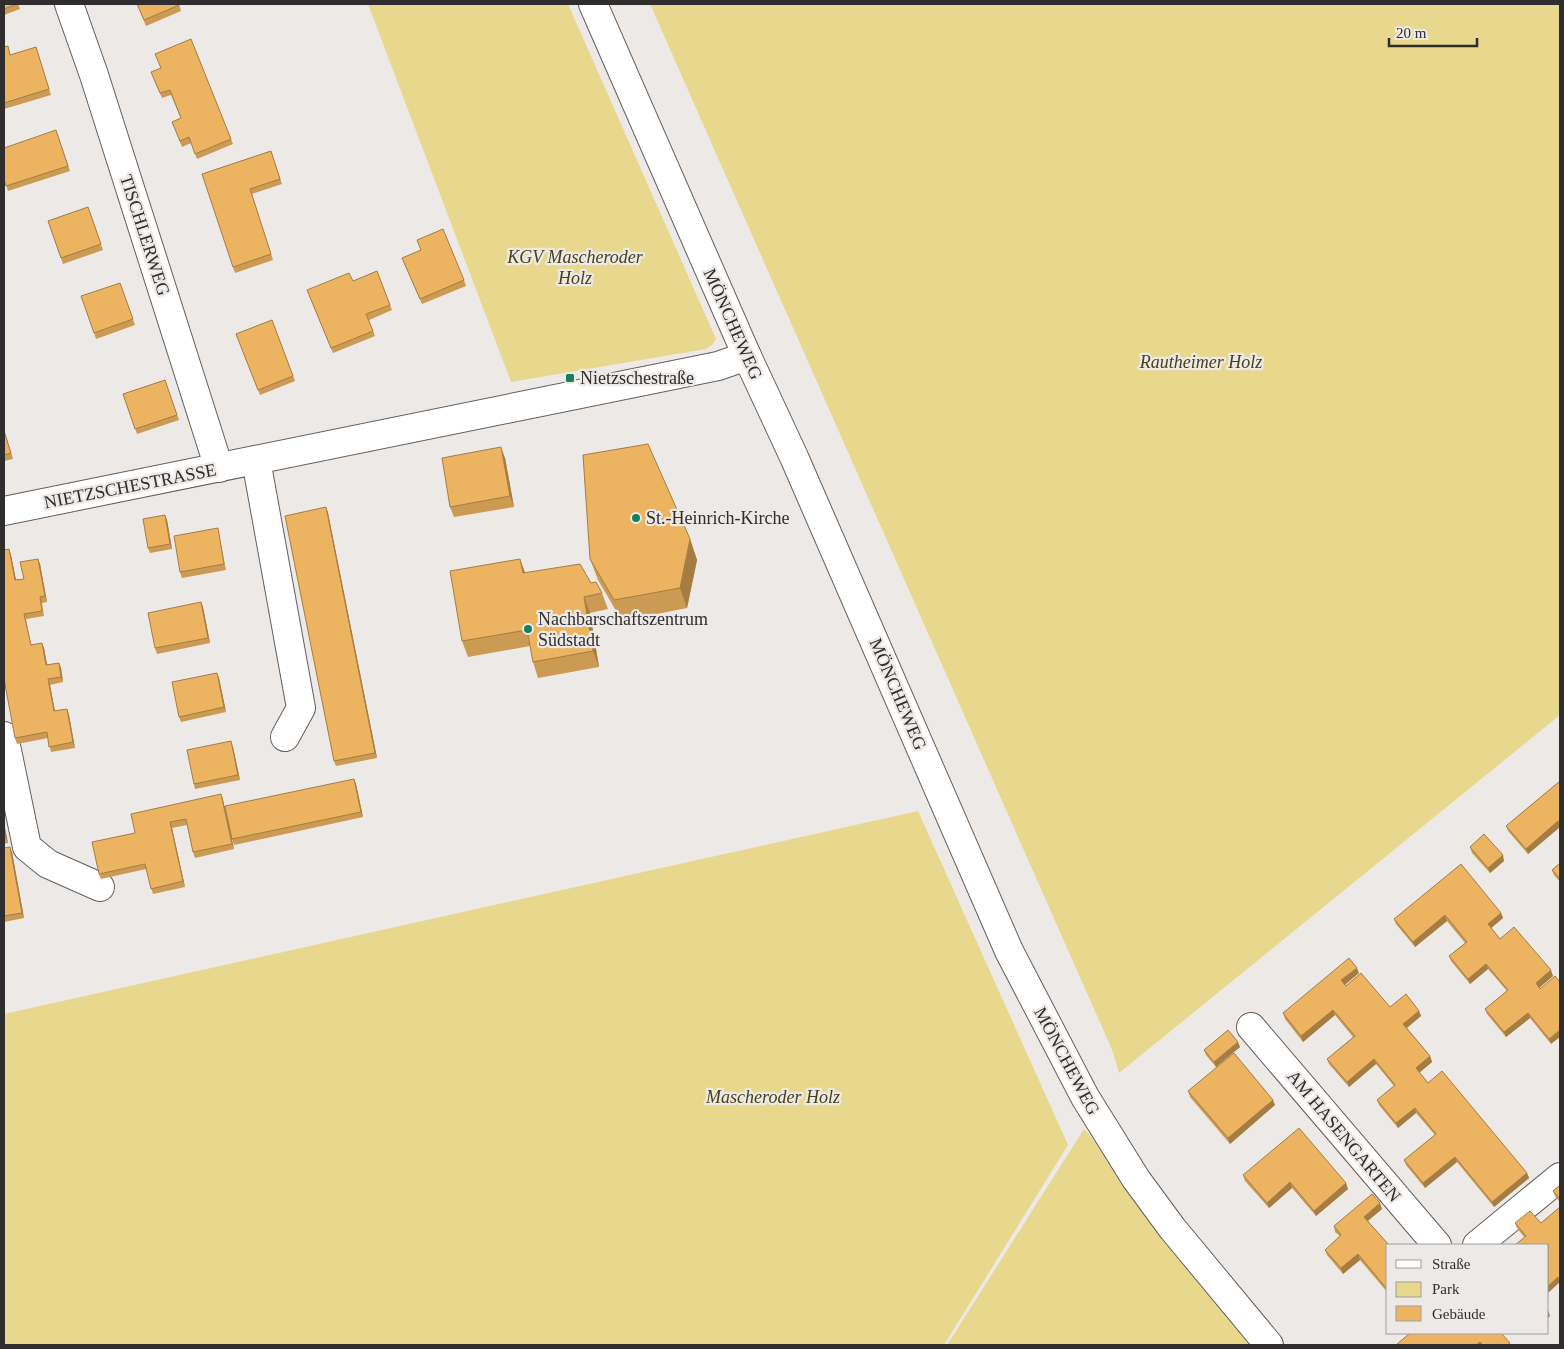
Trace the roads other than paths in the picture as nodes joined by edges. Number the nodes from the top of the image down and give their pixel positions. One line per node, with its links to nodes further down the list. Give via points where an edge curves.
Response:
1 (68, 4): 5 (street, TISCHLERWEG, via 94,75)
2 (592, 4): 3 (street, MÖNCHEWEG)
3 (747, 356): 4 (street, NIETZSCHESTRASSE, via 718,366); 14 (street, MÖNCHEWEG, via 1009,951 1085,1097 1136,1179 1172,1228)
4 (256, 460): 5 (street, NIETZSCHESTRASSE); 8 (street, via 301,708)
5 (219, 468): 6 (street, NIETZSCHESTRASSE)
6 (4, 511)
7 (4, 736): 9 (street, via 27,847 48,864)
8 (285, 737)
9 (100, 887)
10 (1250, 1027): 12 (street, AM HASENGARTEN)
11 (1560, 1177): 13 (street)
12 (1436, 1244)
13 (1478, 1244)
14 (1269, 1345)

